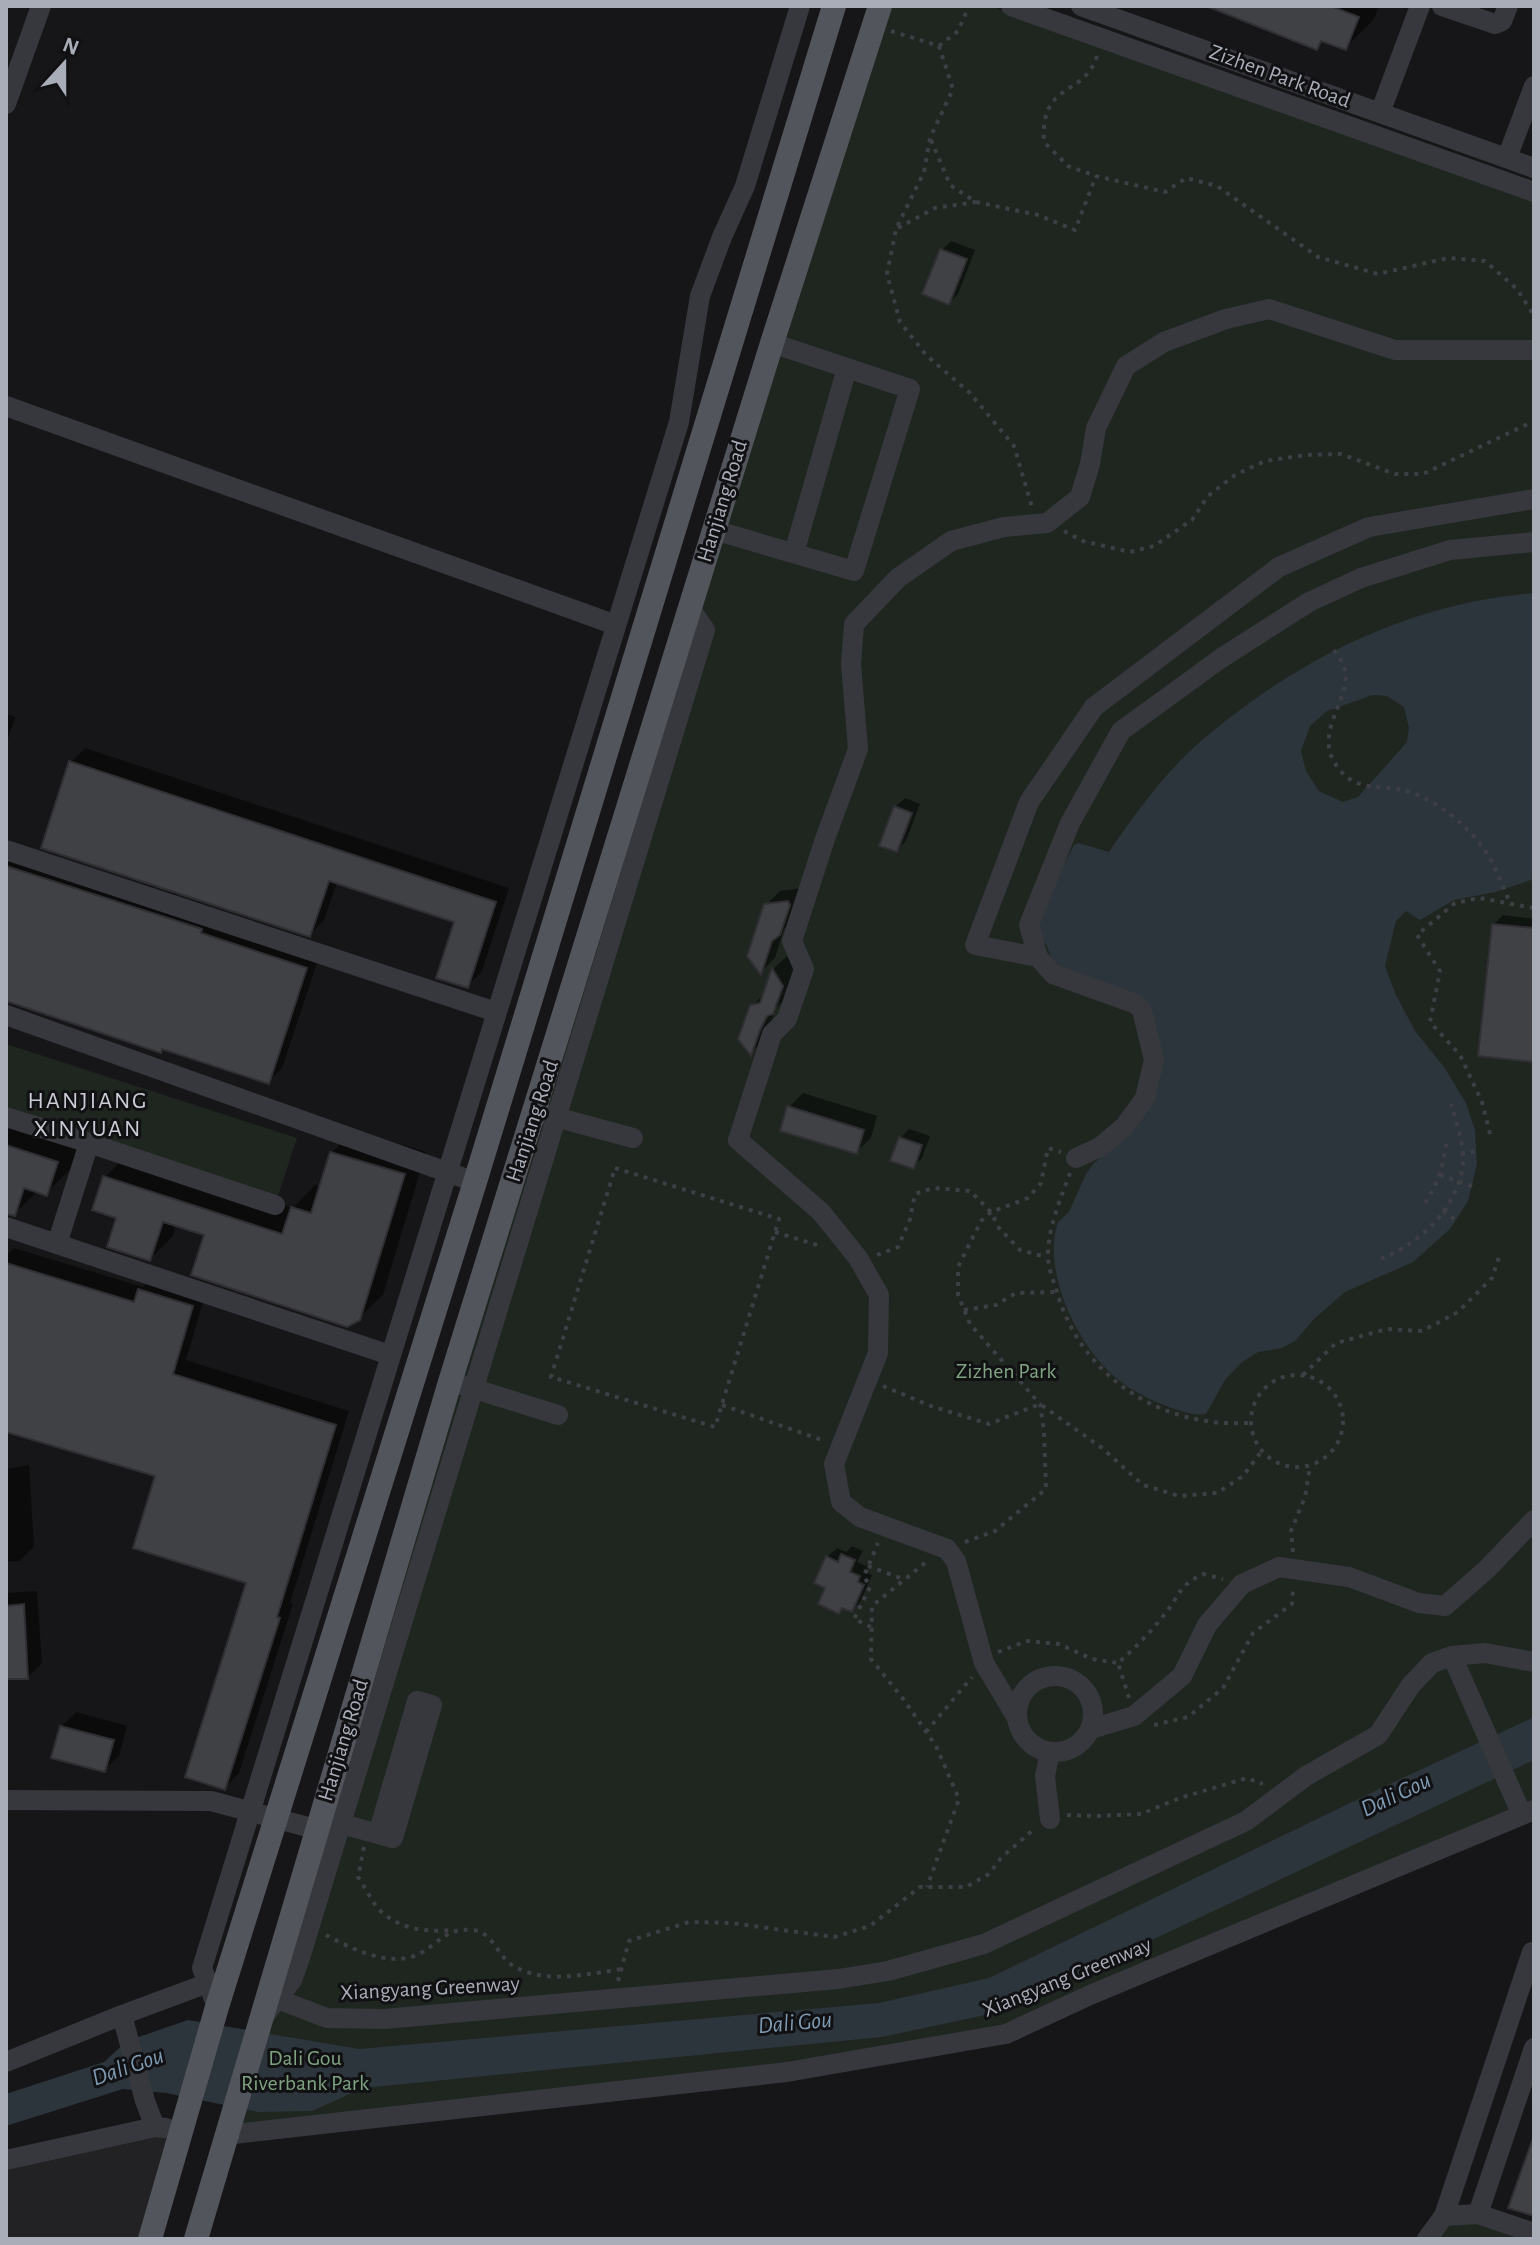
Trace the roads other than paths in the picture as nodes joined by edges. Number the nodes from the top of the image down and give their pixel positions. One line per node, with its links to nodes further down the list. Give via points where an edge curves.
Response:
1 (41, 6): 11 (street)
2 (800, 6): 24 (street, via 745,186 700,296 679,422)
3 (834, 6): 35 (main road, Hanjiang Road)
4 (1011, 6): 15 (street, Zizhen Park Road)
5 (1081, 6): 12 (street, Zizhen Park Road)
6 (1420, 6): 12 (street)
7 (1442, 6): 8 (street, via 1495,24)
8 (1508, 6)
9 (877, 16): 16 (main road, Hanjiang Road)
10 (1534, 86): 13 (street)
11 (6, 104)
12 (1380, 113): 13 (street, Zizhen Park Road)
13 (1507, 158): 14 (street, Zizhen Park Road)
14 (1534, 168)
15 (1534, 192)
16 (772, 343): 18 (street); 21 (main road, Hanjiang Road)
17 (1534, 350): 45 (street, via 1395,350 1269,309 1164,342 1126,366 1096,428 1080,497 1047,523 951,541 898,578 854,624 851,664 858,749 792,941 804,969 787,1019 772,1034 738,1140 821,1212 879,1295 878,1353 834,1464 841,1502 860,1517 947,1549 956,1561 984,1663)
18 (847, 368): 23 (street); 23 (street, via 910,389 854,571)
19 (6, 406): 24 (street)
20 (1534, 499): 26 (street, via 1369,527 1279,567 1094,707 1029,802 975,945)
21 (714, 530): 23 (street); 29 (main road, Hanjiang Road)
22 (1534, 542): 26 (street, via 1450,550 1361,578 1309,602 1121,731 1070,823 1029,925)
23 (794, 553)
24 (616, 625): 27 (street)
25 (6, 850): 27 (street)
26 (1038, 957): 33 (street, via 1058,977 1136,1004 1154,1060 1145,1098 1124,1127)
27 (496, 1012): 34 (street)
28 (6, 1015): 34 (street)
29 (545, 1114): 31 (street); 40 (main road, Hanjiang Road)
30 (6, 1117): 32 (street)
31 (633, 1138)
32 (89, 1143): 36 (street); 38 (street)
33 (1076, 1158)
34 (447, 1172): 35 (street); 39 (street)
35 (475, 1182): 52 (main road, Hanjiang Road)
36 (275, 1205)
37 (6, 1227): 38 (street)
38 (57, 1244): 39 (street)
39 (390, 1355): 50 (street)
40 (462, 1385): 41 (street); 53 (main road, Hanjiang Road)
41 (558, 1415)
42 (1534, 1520): 46 (street, via 1445,1606 1419,1603 1349,1577 1279,1567 1242,1584 1207,1625 1182,1676 1134,1716)
43 (1452, 1656): 44 (street, Xiangyang Greenway, via 1485,1653); 49 (street, Xiangyang Greenway); 57 (street, Xiangyang Greenway, via 1432,1663 1411,1685 1378,1735 1306,1776 1246,1821 984,1944 863,1975 357,2020 327,2018)
44 (1534, 1662)
45 (1017, 1718): 46 (street, via 1022,1694 1054,1676 1078,1683 1087,1692 1094,1717); 47 (street, via 1027,1741)
46 (1091, 1729): 47 (street, via 1074,1748)
47 (1050, 1752): 51 (street, via 1045,1776)
48 (6, 1800): 50 (street, via 211,1801)
49 (1524, 1810): 65 (street, Xiangyang Greenway, via 1006,2034 787,2072)
50 (249, 1812): 52 (street); 56 (street, via 202,1968)
51 (1050, 1819)
52 (275, 1820): 53 (street); 58 (main road, Hanjiang Road)
53 (329, 1827): 54 (street); 57 (street, via 310,1927 292,1980); 59 (main road, Hanjiang Road)
54 (378, 1834): 54 (street, via 393,1838 432,1705 417,1701)
55 (1532, 1952): 68 (street)
56 (208, 1983): 58 (street); 60 (street)
57 (277, 1999): 59 (street)
58 (217, 2007): 64 (main road, Hanjiang Road)
59 (262, 2018): 65 (main road, Hanjiang Road)
60 (125, 2025): 62 (street); 63 (street)
61 (1534, 2048): 67 (street)
62 (6, 2062)
63 (155, 2127): 64 (street); 66 (street)
64 (181, 2129): 70 (main road, Hanjiang Road)
65 (225, 2135): 71 (main road, Hanjiang Road)
66 (6, 2160)
67 (1478, 2214): 68 (street); 69 (street)
68 (1444, 2216): 72 (street)
69 (1534, 2233)
70 (150, 2239)
71 (196, 2239)
72 (1427, 2239)

